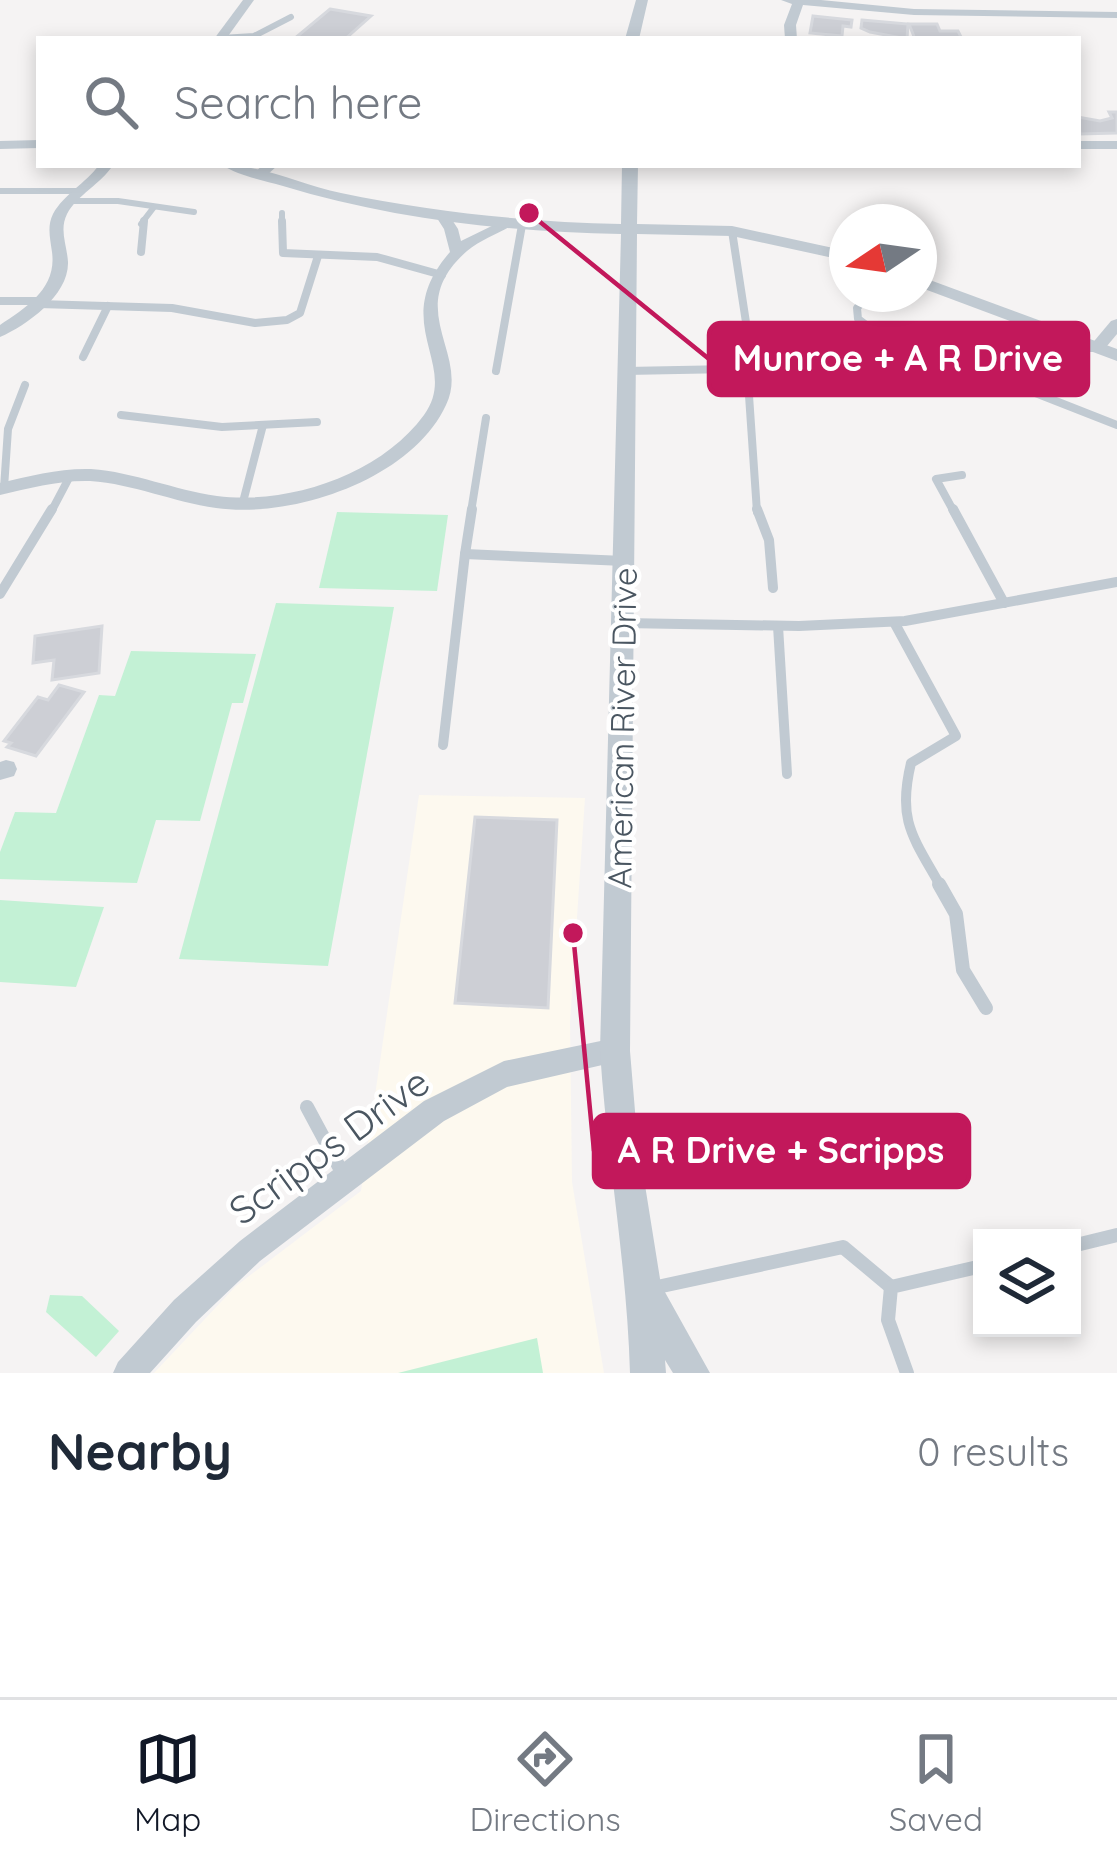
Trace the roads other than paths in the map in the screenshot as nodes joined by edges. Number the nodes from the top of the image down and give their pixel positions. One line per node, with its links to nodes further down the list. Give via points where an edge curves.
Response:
1 (249, 0): 8 (street)
2 (642, 0): 10 (street)
3 (786, 0): 4 (street)
4 (798, 1): 5 (street); 11 (street)
5 (945, 6): 6 (street)
6 (1117, 15)
7 (291, 17): 9 (lane)
8 (222, 36)
9 (254, 36)
10 (633, 36)
11 (790, 36)
12 (36, 144): 13 (street)
13 (0, 145)
14 (1081, 145): 15 (street)
15 (1117, 145)
16 (630, 168): 26 (street, American River Drive)
17 (266, 169): 24 (street, via 332,196)
18 (104, 170): 20 (street)
19 (0, 191): 20 (lane)
20 (75, 196): 21 (lane); 35 (street, via 57,222 60,272)
21 (154, 206): 22 (lane); 29 (lane, via 141,224)
22 (194, 212)
23 (282, 213): 31 (lane, via 283,253)
24 (442, 215): 25 (street); 28 (street)
25 (514, 224): 26 (street); 28 (street); 45 (lane)
26 (630, 229): 27 (street); 44 (street, American River Drive)
27 (733, 230): 30 (street); 41 (lane)
28 (456, 250): 32 (street)
29 (141, 252)
30 (829, 252)
31 (318, 256): 32 (lane, via 377,257); 36 (lane, via 292,320)
32 (442, 274): 55 (street, via 429,314 443,393 425,425 355,478)
33 (937, 288): 40 (street)
34 (0, 301): 35 (lane)
35 (40, 303): 36 (lane); 39 (street)
36 (108, 306): 43 (lane)
37 (857, 312): 51 (lane, via 870,328)
38 (1117, 324): 40 (street)
39 (0, 332)
40 (1096, 349): 42 (street)
41 (751, 355)
42 (1117, 355)
43 (83, 357)
44 (626, 370): 57 (street, American River Drive); 59 (lane, via 731,369 748,381 758,521 769,540)
45 (496, 371)
46 (25, 385): 54 (lane, via 8,429)
47 (121, 415): 50 (lane)
48 (486, 418): 56 (lane)
49 (317, 422): 50 (lane)
50 (263, 425): 55 (lane)
51 (1117, 425)
52 (962, 475): 61 (lane, via 936,479)
53 (70, 476): 54 (street); 55 (street); 60 (lane)
54 (2, 488)
55 (243, 502)
56 (465, 554): 57 (lane); 65 (lane)
57 (624, 561): 63 (street, American River Drive)
58 (1117, 582): 61 (lane)
59 (773, 588)
60 (0, 594)
61 (1004, 603): 62 (lane)
62 (894, 622): 64 (lane); 67 (lane, via 956,736 911,763 902,801 956,914 963,970)
63 (624, 623): 64 (lane); 68 (street, American River Drive)
64 (778, 626): 66 (lane)
65 (442, 745)
66 (787, 774)
67 (986, 1008)
68 (615, 1051): 70 (street, Scripps Drive, via 504,1074 434,1111); 75 (street, American River Drive)
69 (307, 1107): 70 (lane)
70 (344, 1176): 76 (street, Scripps Drive, via 250,1251)
71 (1117, 1235): 72 (lane)
72 (1081, 1244)
73 (973, 1268): 74 (lane)
74 (891, 1287): 75 (lane, via 844,1247); 79 (lane, via 888,1324)
75 (645, 1289): 77 (street, American River Drive); 78 (street, American River Drive)
76 (130, 1373)
77 (647, 1373)
78 (692, 1373)
79 (907, 1373)

